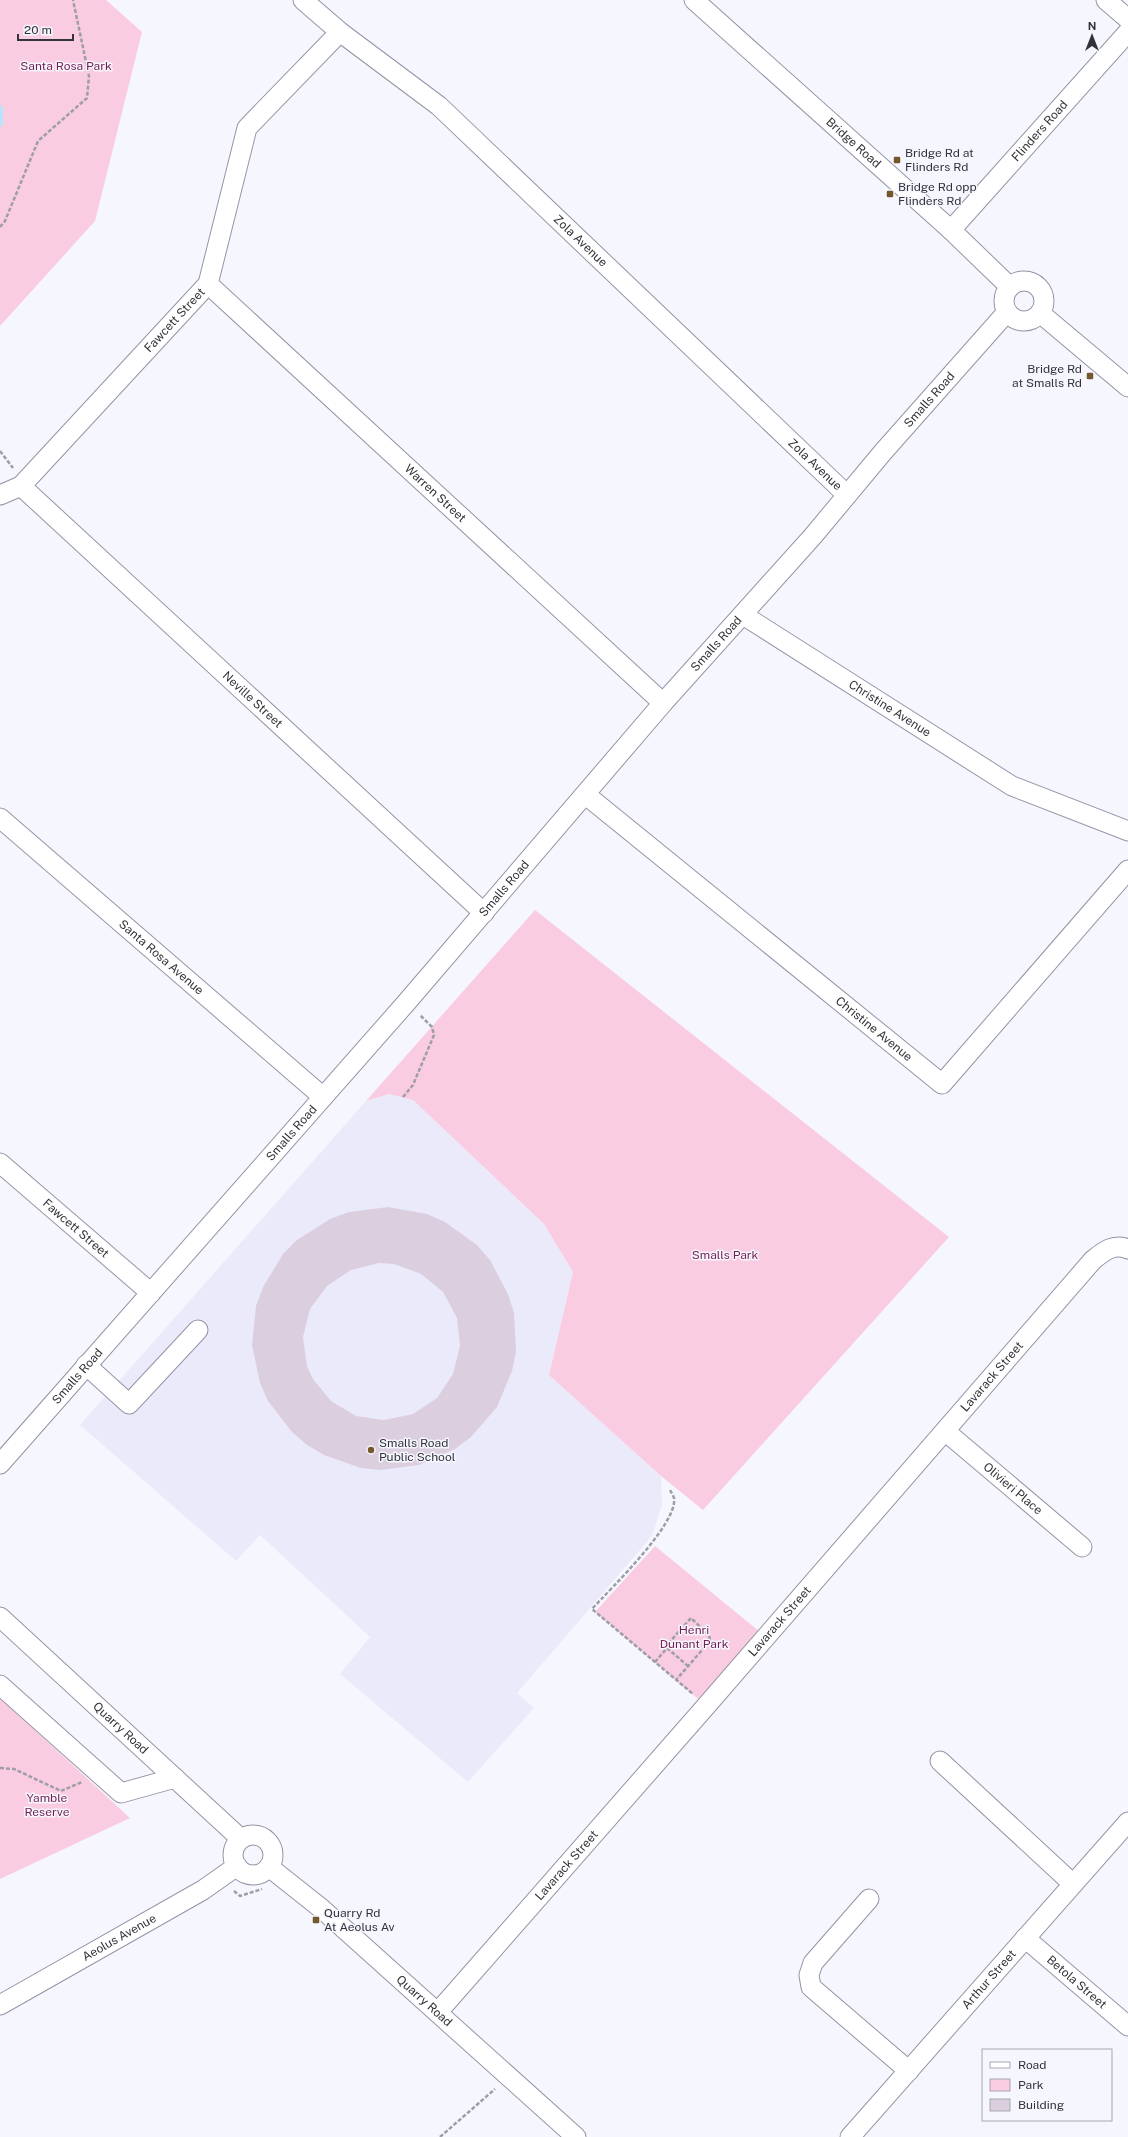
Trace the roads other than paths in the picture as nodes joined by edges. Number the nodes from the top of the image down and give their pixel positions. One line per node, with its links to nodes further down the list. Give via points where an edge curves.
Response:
1 (303, 0): 5 (street, Zola Avenue)
2 (694, 0): 7 (street, Bridge Road)
3 (1106, 0): 4 (street)
4 (1128, 19)
5 (340, 32): 8 (street, Fawcett Street, via 246,128); 15 (street, Zola Avenue, via 439,106)
6 (1128, 32): 7 (street, Flinders Road)
7 (951, 230): 9 (street, Bridge Road)
8 (208, 284): 13 (street, Fawcett Street); 17 (street, Warren Street)
9 (1010, 287): 10 (street, via 1004,302); 11 (street, via 1022,282 1039,289 1043,301)
10 (1007, 312): 11 (street, via 1011,317 1023,321); 15 (street, Smalls Road, via 883,452)
11 (1040, 313): 12 (street)
12 (1128, 387)
13 (21, 486): 14 (street, Fawcett Street); 22 (street, Neville Street)
14 (0, 495)
15 (848, 496): 16 (street, Smalls Road)
16 (743, 615): 17 (street, Smalls Road); 20 (street, Christine Avenue, via 1012,786)
17 (663, 704): 18 (street, Smalls Road)
18 (586, 795): 21 (street, Christine Avenue, via 942,1084); 22 (street, Smalls Road)
19 (0, 818): 23 (street, Santa Rosa Avenue)
20 (1128, 831)
21 (1128, 870)
22 (484, 913): 23 (street, Smalls Road)
23 (323, 1097): 26 (street, Smalls Road)
24 (0, 1163): 26 (street, Fawcett Street)
25 (1128, 1249): 29 (street, Lavarack Street, via 1114,1246 1093,1260)
26 (151, 1294): 28 (street, Smalls Road)
27 (198, 1330): 28 (street, via 129,1404)
28 (86, 1365): 30 (street, Smalls Road)
29 (945, 1431): 31 (street, Olivieri Place); 44 (street, Lavarack Street)
30 (0, 1464)
31 (1082, 1547)
32 (0, 1617): 35 (street, Quarry Road)
33 (0, 1685): 35 (street, via 121,1793)
34 (940, 1761): 40 (street)
35 (175, 1778): 37 (street, Quarry Road)
36 (1128, 1822): 40 (street, Arthur Street)
37 (241, 1839): 38 (street, via 234,1852 234,1862); 39 (street, via 255,1835 267,1841 273,1854)
38 (237, 1866): 39 (street, via 244,1873 253,1875 262,1873); 43 (street, Aeolus Avenue, via 203,1890)
39 (269, 1867): 44 (street, Quarry Road, via 322,1909)
40 (1073, 1884): 42 (street, Arthur Street)
41 (869, 1899): 46 (street, via 813,1963 809,1975 811,1987)
42 (1025, 1938): 45 (street, Betola Street); 46 (street, Arthur Street)
43 (0, 2005)
44 (438, 2012): 47 (street, Quarry Road)
45 (1128, 2026)
46 (909, 2071): 48 (street, Arthur Street)
47 (576, 2137)
48 (850, 2137)

